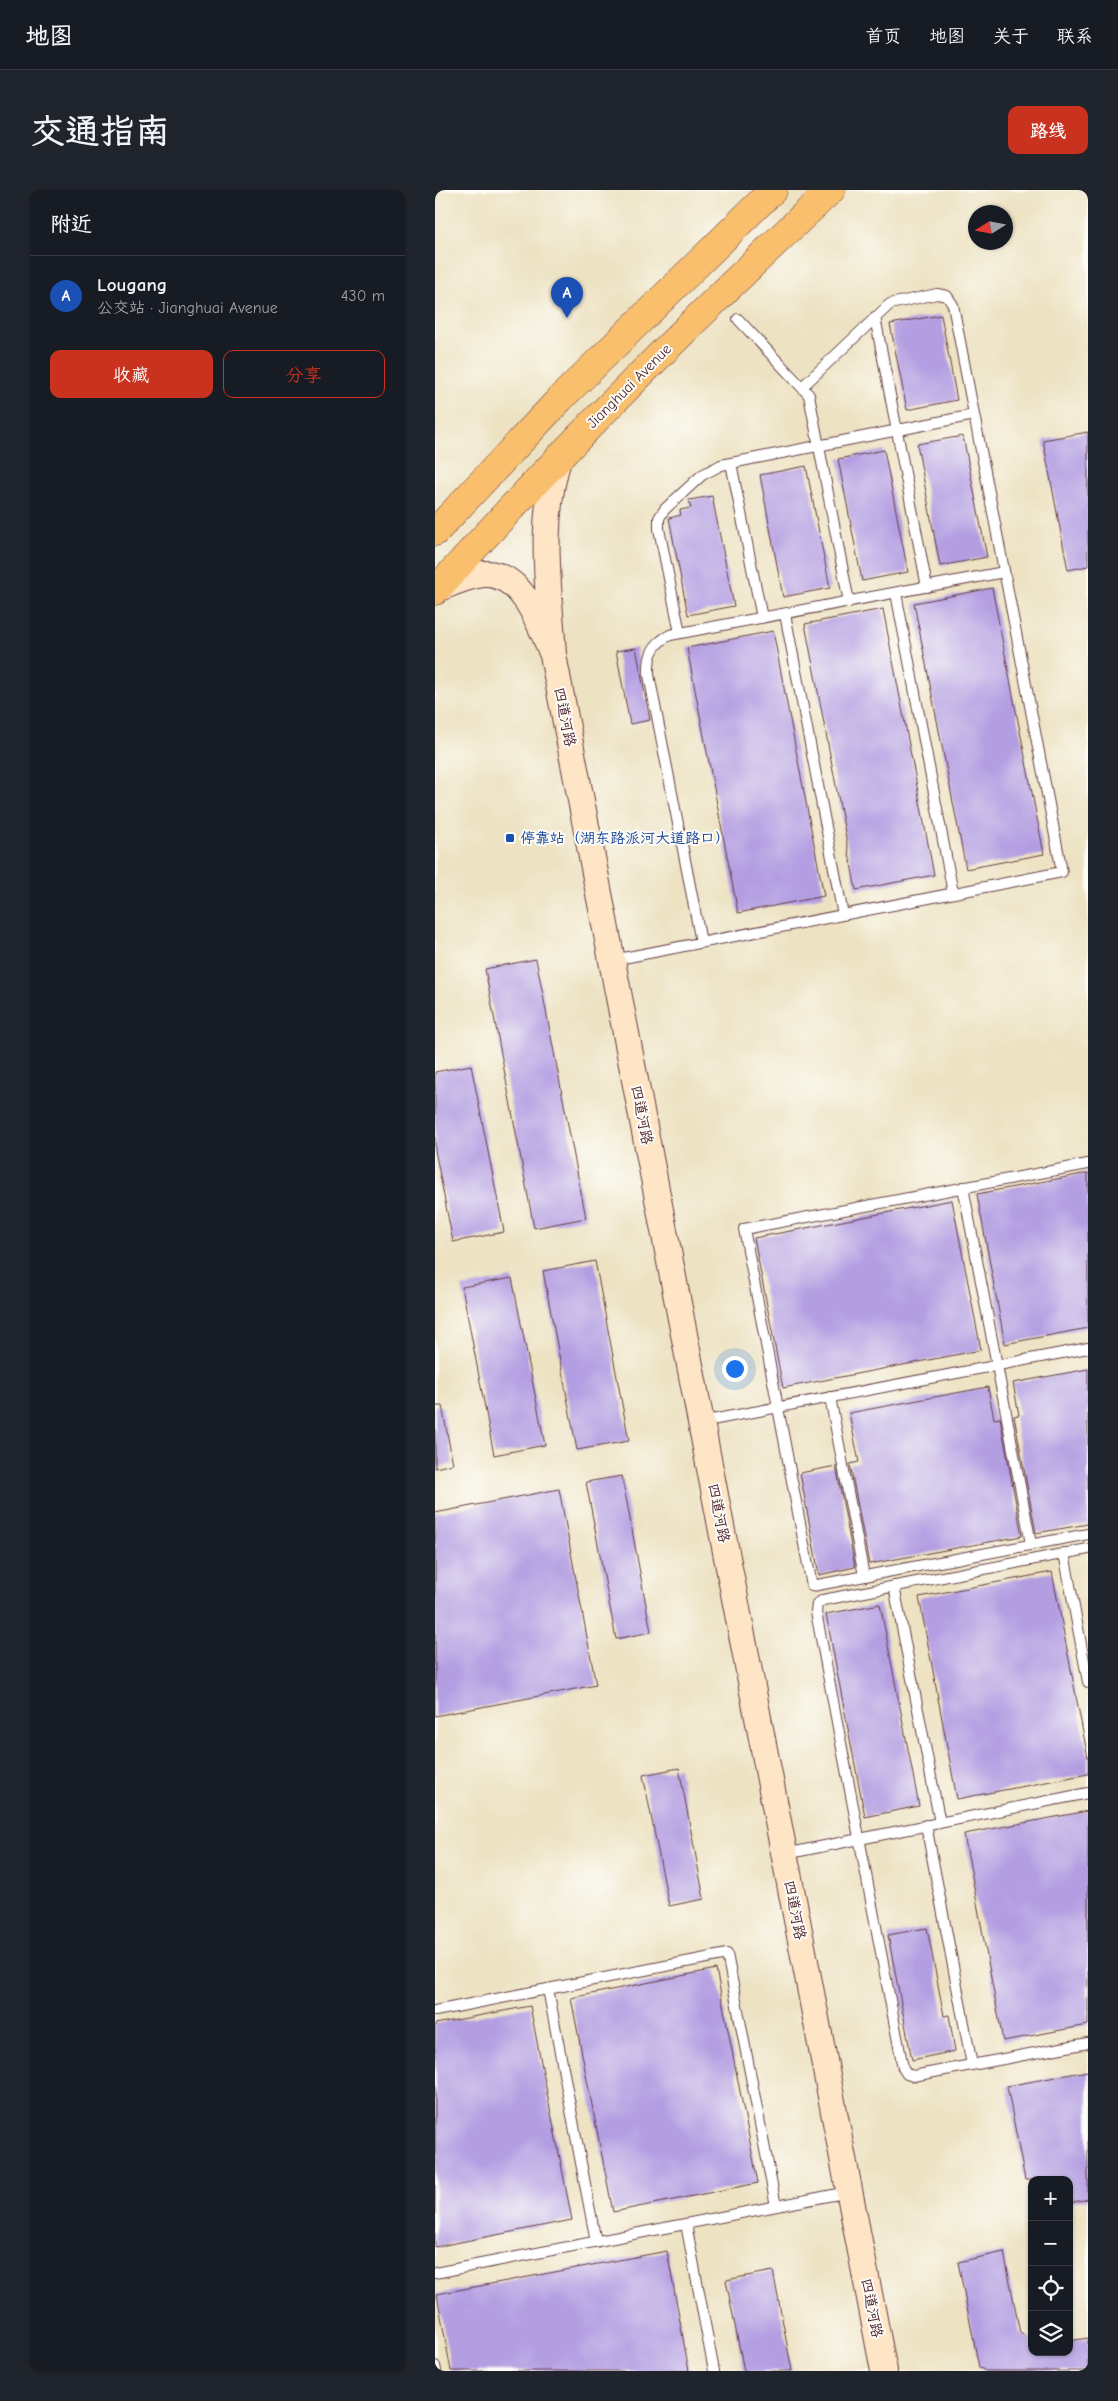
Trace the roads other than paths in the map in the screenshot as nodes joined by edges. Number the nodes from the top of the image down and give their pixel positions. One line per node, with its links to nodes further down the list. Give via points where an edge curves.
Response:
1 (773, 190): 11 (main road, via 560,399)
2 (831, 190): 9 (main road, Jianghuai Avenue)
3 (875, 317): 5 (lane); 6 (lane, via 899,301 937,294 947,296 953,305); 7 (lane)
4 (738, 320): 5 (lane)
5 (803, 387): 8 (lane, via 812,406)
6 (974, 415): 7 (lane); 12 (lane)
7 (897, 430): 8 (lane); 13 (lane)
8 (820, 446): 10 (lane); 16 (lane)
9 (559, 457): 14 (main road, Jianghuai Avenue); 20 (street, via 551,481 547,529)
10 (731, 463): 18 (lane); 19 (lane, via 706,472 659,518)
11 (435, 532)
12 (1005, 572): 13 (lane); 21 (lane, via 1062,872)
13 (927, 587): 15 (lane)
14 (436, 590): 20 (street, via 469,577 486,574 503,578 521,593 535,612)
15 (896, 593): 16 (lane); 21 (lane)
16 (849, 602): 17 (lane)
17 (785, 614): 18 (lane); 22 (lane)
18 (762, 618): 19 (lane)
19 (680, 633): 23 (lane, via 660,640 653,648 648,660 649,675)
20 (553, 655): 24 (street, 四道河路)
21 (953, 893): 22 (lane)
22 (843, 915): 23 (lane)
23 (701, 942): 24 (lane)
24 (612, 960): 31 (street, 四道河路)
25 (1088, 1164): 26 (lane)
26 (963, 1187): 28 (lane); 30 (lane, via 744,1229)
27 (1088, 1348): 28 (lane)
28 (997, 1365): 29 (lane); 33 (lane)
29 (830, 1397): 30 (lane); 36 (lane)
30 (778, 1407): 31 (lane); 36 (lane, via 812,1586)
31 (701, 1422): 43 (street, 四道河路)
32 (1088, 1534): 33 (lane)
33 (1031, 1544): 36 (lane)
34 (1088, 1549): 35 (lane)
35 (1063, 1554): 37 (lane); 38 (lane)
36 (864, 1576)
37 (894, 1586): 40 (lane); 42 (lane, via 823,1600 817,1604)
38 (1088, 1682)
39 (1088, 1793): 40 (lane)
40 (940, 1823): 41 (lane)
41 (927, 1825): 42 (lane); 47 (lane)
42 (860, 1839): 43 (lane); 47 (lane, via 903,2068 913,2076)
43 (784, 1854): 48 (street, 四道河路)
44 (548, 1989): 45 (lane); 49 (lane, via 727,1954); 51 (lane)
45 (435, 2011)
46 (1088, 2043): 47 (lane)
47 (972, 2065)
48 (849, 2191): 49 (lane); 56 (street, 四道河路)
49 (776, 2206): 50 (lane)
50 (686, 2224): 51 (lane); 55 (lane)
51 (596, 2242): 52 (lane)
52 (435, 2273)
53 (435, 2366): 54 (lane)
54 (436, 2371)
55 (714, 2371)
56 (884, 2371)

